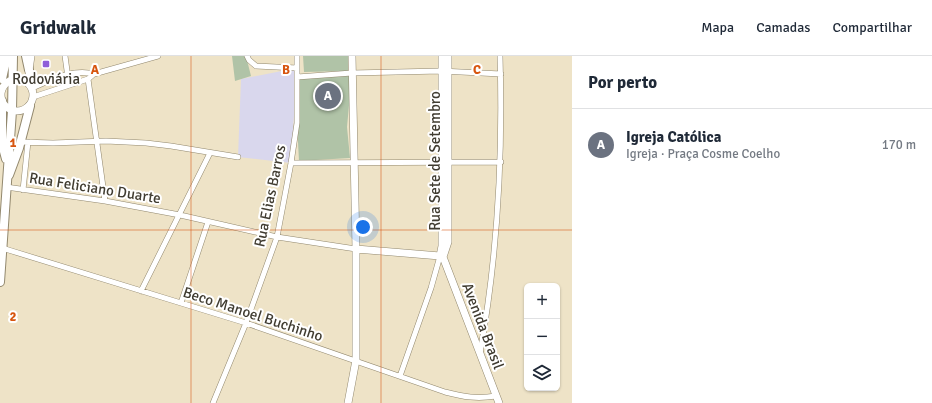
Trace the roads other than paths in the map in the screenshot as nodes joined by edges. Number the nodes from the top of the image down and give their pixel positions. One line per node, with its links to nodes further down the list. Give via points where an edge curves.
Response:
1 (1, 56): 22 (street)
2 (7, 56): 22 (main road)
3 (13, 56): 24 (main road)
4 (26, 56): 15 (main road)
5 (31, 56): 15 (street)
6 (66, 56): 18 (street)
7 (158, 56): 19 (street)
8 (247, 56): 14 (street, via 256,66)
9 (297, 56): 14 (street, Rua Elias Barros)
10 (352, 56): 17 (street)
11 (442, 56): 16 (street, Rua Sete de Setembro)
12 (448, 56): 16 (street, Rua Sete de Setembro)
13 (500, 56): 20 (street)
14 (297, 68): 21 (street, Rua Elias Barros)
15 (29, 70): 26 (street)
16 (444, 71): 17 (street); 20 (street); 37 (street, Rua Sete de Setembro)
17 (352, 73): 21 (street); 40 (street)
18 (67, 74): 19 (street); 25 (street); 26 (street)
19 (94, 74): 23 (street)
20 (501, 74): 38 (street)
21 (297, 77): 39 (street, Rua Elias Barros, via 297,123)
22 (2, 79): 27 (street)
23 (88, 79): 25 (street); 33 (street)
24 (12, 80): 26 (street, via 19,79); 27 (street, via 4,85); 31 (main road)
25 (69, 85): 28 (street)
26 (31, 86): 28 (street)
27 (2, 90): 29 (street)
28 (33, 97): 30 (street)
29 (2, 101): 31 (street); 32 (main road)
30 (30, 106): 31 (street, via 24,110); 34 (main road)
31 (12, 110): 41 (main road)
32 (1, 139): 41 (main road)
33 (96, 141): 34 (street); 35 (street, via 165,145); 44 (street)
34 (24, 142): 42 (main road); 43 (street)
35 (210, 153): 36 (street); 45 (street)
36 (238, 157)
37 (445, 161): 38 (street); 40 (street); 50 (street, Rua Sete de Setembro)
38 (501, 162): 55 (street, via 497,232)
39 (291, 163): 40 (street); 47 (street, Rua Elias Barros)
40 (353, 163): 49 (street)
41 (8, 164): 42 (main road)
42 (6, 183): 43 (street, Rua Feliciano Duarte); 48 (main road)
43 (23, 190): 44 (street, Rua Feliciano Duarte)
44 (105, 201): 45 (street, Rua Feliciano Duarte)
45 (180, 215): 46 (street); 52 (street)
46 (208, 222): 47 (street); 53 (street)
47 (277, 237): 49 (street); 54 (street, Rua Elias Barros)
48 (2, 248): 51 (main road); 52 (street, Beco Manoel Buchinho)
49 (356, 249): 50 (street); 56 (street)
50 (441, 256): 55 (street, Avenida Brasil); 57 (street, Rua Sete de Setembro)
51 (0, 282)
52 (141, 291): 53 (street, Beco Manoel Buchinho)
53 (181, 303): 54 (street, Beco Manoel Buchinho)
54 (246, 323): 56 (street, Beco Manoel Buchinho); 59 (street, Rua Elias Barros)
55 (480, 354): 58 (street, Avenida Brasil)
56 (356, 360): 57 (street, Beco Manoel Buchinho); 60 (street)
57 (400, 376): 58 (street, Beco Manoel Buchinho, via 464,397)
58 (498, 400)
59 (213, 403)
60 (348, 403)

